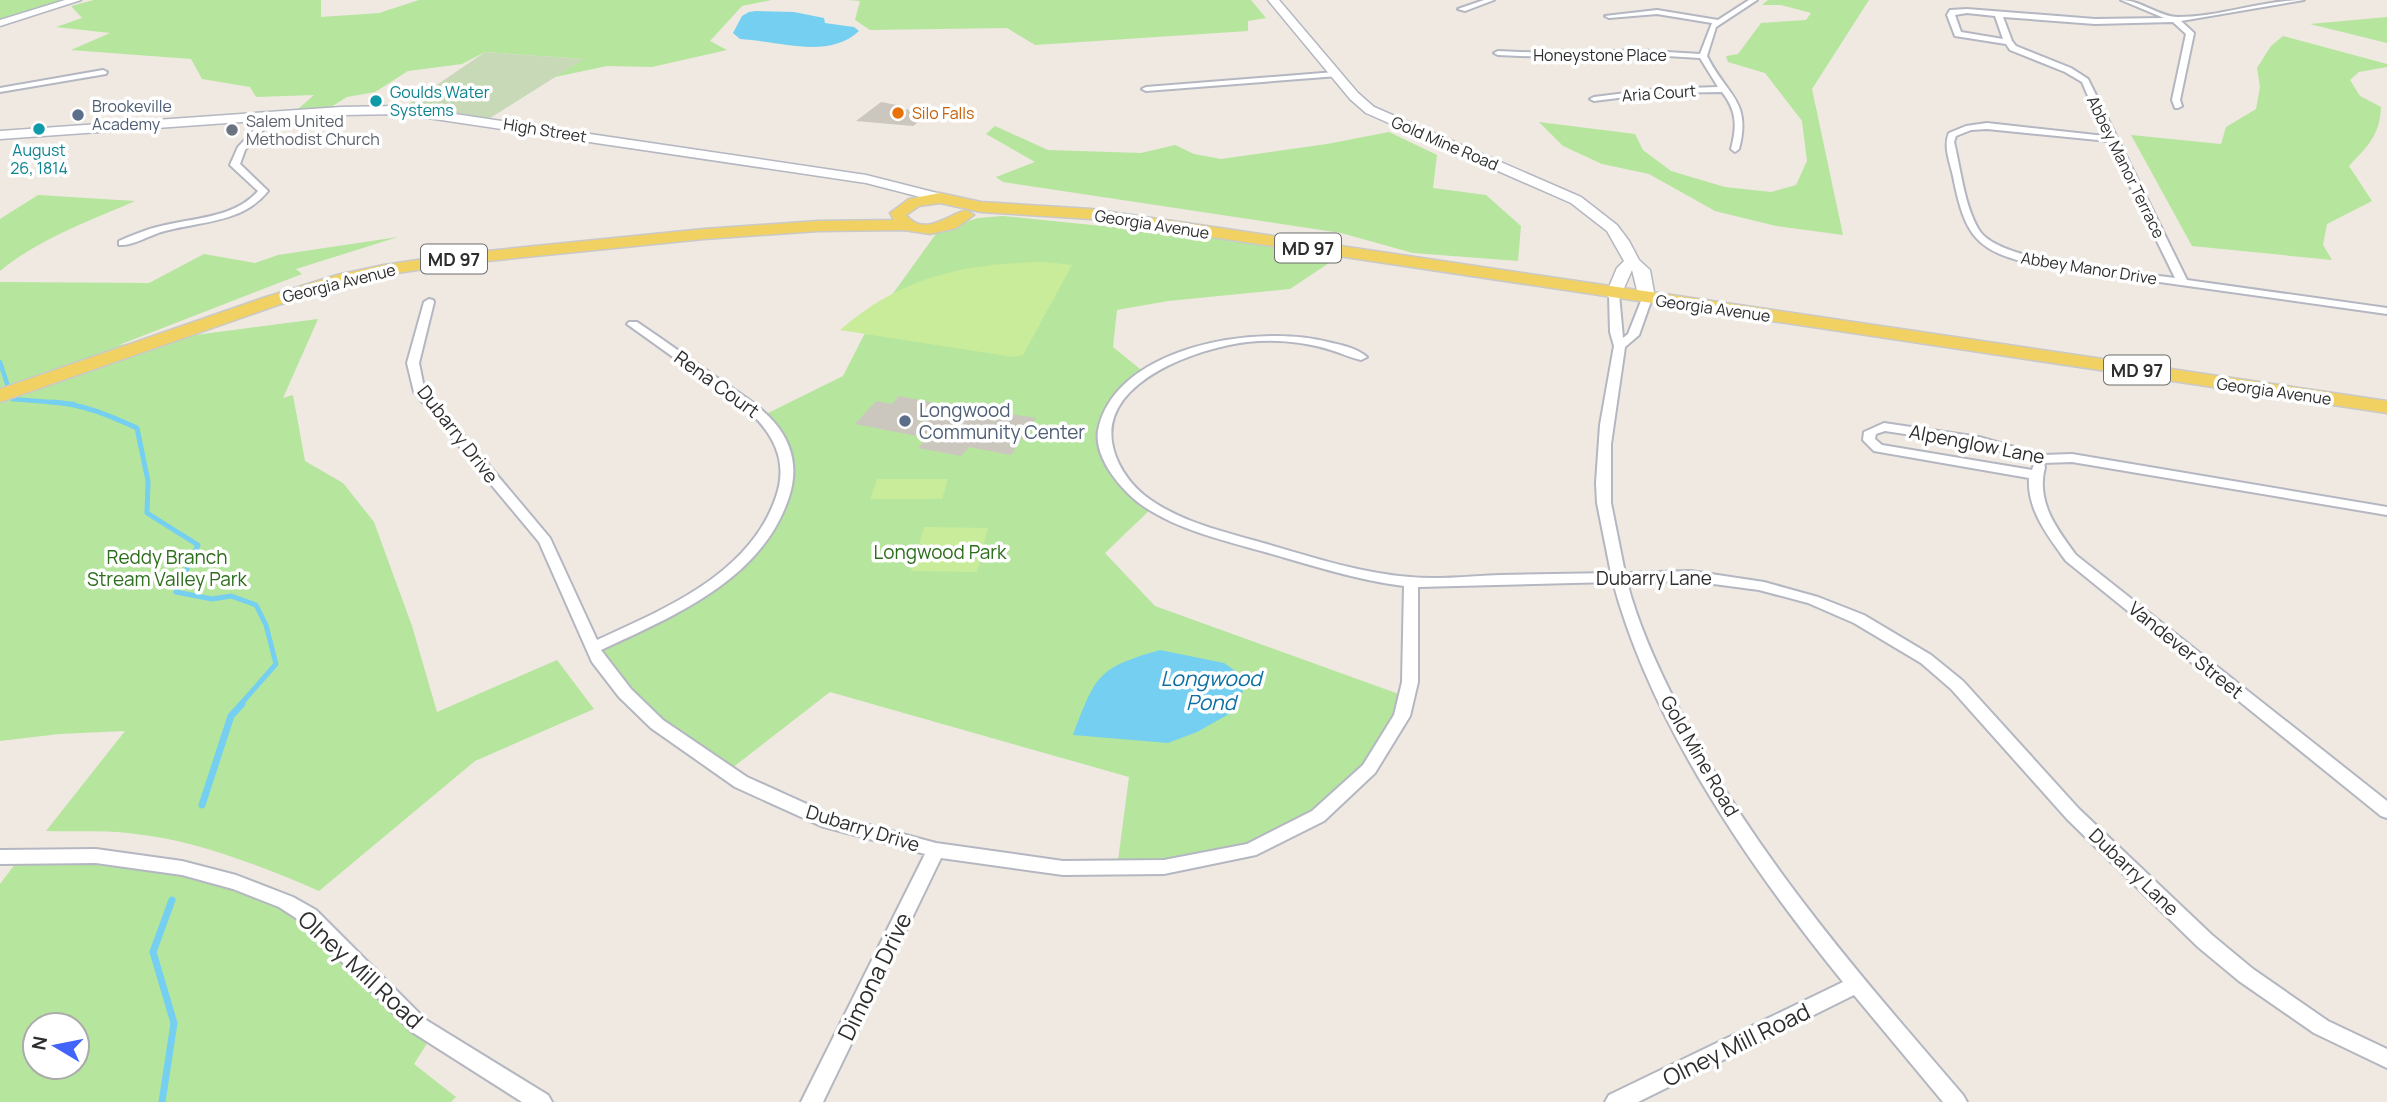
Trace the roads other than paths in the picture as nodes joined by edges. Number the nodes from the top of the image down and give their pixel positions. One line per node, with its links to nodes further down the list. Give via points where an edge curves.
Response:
1 (76, 0): 12 (main road)
2 (1273, 0): 17 (main road, Gold Mine Road)
3 (1491, 0): 7 (street)
4 (1754, 0): 11 (street)
5 (2124, 0): 10 (street)
6 (2301, 0): 10 (street)
7 (1462, 9)
8 (1998, 14): 10 (street, via 2094,23); 13 (street); 13 (street, via 1967,11 1951,15 1958,34)
9 (1609, 16): 11 (street, via 1657,12)
10 (2175, 20): 22 (street, via 2190,33)
11 (1717, 22): 15 (street, via 1707,37)
12 (0, 23)
13 (2008, 42): 25 (street, Abbey Manor Terrace, via 2085,81)
14 (1497, 53): 15 (street, Honeystone Place)
15 (1703, 56): 19 (street, via 1712,76)
16 (103, 72): 20 (street)
17 (1335, 74): 18 (street); 32 (main road, Gold Mine Road, via 1358,100 1380,115 1545,184 1586,206 1617,233)
18 (1146, 89)
19 (1725, 89): 21 (street, Aria Court); 26 (street, via 1742,121)
20 (0, 90)
21 (1594, 99)
22 (2178, 106)
23 (272, 116): 24 (main road, High Street); 27 (main road, High Street, via 374,110 429,113); 31 (street, via 241,149 235,165 263,191 259,198 215,218 164,228)
24 (0, 135)
25 (2111, 139): 33 (street, Abbey Manor Terrace); 33 (street, Abbey Manor Drive, via 1987,127 1952,135 1972,228 1981,240 2023,259)
26 (1735, 149)
27 (878, 182): 28 (main road, High Street); 30 (main road, High Street, via 901,195)
28 (940, 198): 29 (main road, MD 97); 30 (main road, MD 97)
29 (964, 209): 30 (main road, MD 97, via 955,223 936,228); 34 (main road, Georgia Avenue / MD 97, via 1091,214)
30 (904, 214): 41 (main road, Georgia Avenue / MD 97, via 384,270 306,290)
31 (123, 243)
32 (1632, 262): 34 (main road); 35 (main road, Gold Mine Road, via 1642,270)
33 (2183, 283): 37 (street, Abbey Manor Drive)
34 (1614, 294): 35 (main road, Georgia Avenue / MD 97); 39 (street, Gold Mine Road)
35 (1647, 298): 39 (street, Gold Mine Road, via 1633,335); 42 (main road, Georgia Avenue / MD 97)
36 (429, 302): 48 (street, Dubarry Drive, via 413,363 418,389 545,541)
37 (2387, 311)
38 (634, 324): 48 (street, Rena Court, via 754,409 784,444 789,468 782,508 763,539 735,567 680,607)
39 (1620, 346): 46 (street, Gold Mine Road, via 1602,442 1604,504)
40 (1361, 358): 47 (street, Dubarry Lane, via 1330,346 1269,338 1222,343 1182,354 1132,382 1112,406 1104,432 1108,457 1128,487 1195,527 1363,574)
41 (0, 396)
42 (2387, 407)
43 (2043, 459): 44 (street); 44 (street, Alpenglow Lane, via 1979,441 1884,427 1870,432 1869,440 1878,448); 45 (street, Alpenglow Lane, via 2072,458)
44 (2036, 475): 49 (street, Vandever Street, via 2047,525 2071,558)
45 (2387, 511)
46 (1619, 578): 47 (street, Dubarry Lane); 52 (street, Gold Mine Road, via 1645,653 1687,741 1761,860); 53 (street, Dubarry Lane, via 1691,576 1759,585 1813,600 1888,635 1957,685 2073,814 2246,975 2321,1027)
47 (1411, 582): 50 (street, Dubarry Drive, via 1410,682 1402,716 1369,769 1318,816 1250,850 1164,867 1063,868)
48 (593, 649): 50 (street, Dubarry Drive, via 625,693 657,724 741,782 827,821)
49 (2387, 811)
50 (936, 850): 55 (street, Dimona Drive)
51 (0, 857): 54 (street, Olney Mill Road, via 96,856 182,868 286,902 309,916 419,1026)
52 (1856, 985): 56 (street, Olney Mill Road); 57 (street, Gold Mine Road)
53 (2387, 1059)
54 (541, 1102)
55 (812, 1102)
56 (1616, 1102)
57 (1956, 1102)

